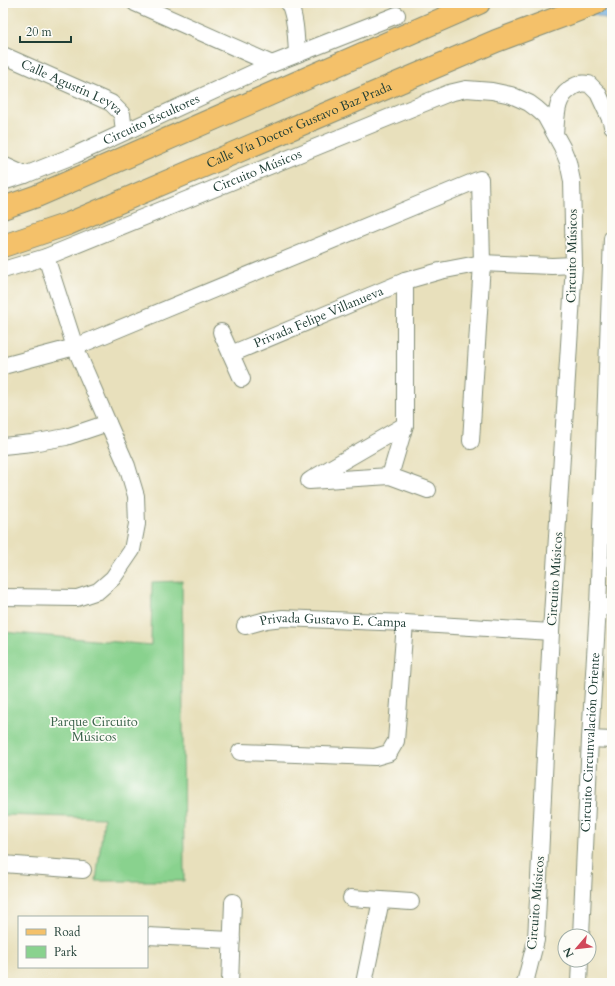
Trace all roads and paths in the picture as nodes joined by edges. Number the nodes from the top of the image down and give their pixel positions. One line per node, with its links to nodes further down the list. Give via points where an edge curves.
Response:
1 (135, 3): 8 (street)
2 (289, 3): 6 (street, via 296,29)
3 (479, 3): 15 (main road, via 37,196)
4 (596, 3): 17 (main road, Calle Vía Doctor Gustavo Baz Prada, via 496,41 68,224)
5 (397, 15): 6 (street, Circuito Escultores)
6 (297, 54): 8 (street, Circuito Escultores)
7 (3, 55): 10 (street, Calle Agustín Leyva, via 111,103 122,114)
8 (272, 64): 10 (street, Circuito Escultores)
9 (612, 126): 11 (street, via 598,92 589,84 580,84 564,93 560,100)
10 (124, 132): 13 (street, Circuito Escultores)
11 (555, 133): 18 (street, Circuito Músicos, via 545,116 537,109 511,95 466,89 449,93); 20 (street, Circuito Músicos, via 568,162 572,181)
12 (3, 165): 13 (street)
13 (25, 175): 14 (street, Circuito Escultores)
14 (3, 182)
15 (3, 208)
16 (612, 238): 35 (street, Circuito Circunvalación Oriente)
17 (3, 246)
18 (46, 257): 21 (street, Circuito Músicos); 24 (street)
19 (482, 263): 20 (street, Privada Felipe Villanueva); 22 (street, Privada Felipe Villanueva); 24 (street, via 480,179); 30 (street)
20 (574, 265): 38 (street, Circuito Músicos)
21 (3, 270)
22 (405, 281): 25 (street, Privada Felipe Villanueva); 29 (street)
23 (221, 332): 25 (street)
24 (75, 346): 26 (street); 28 (street)
25 (231, 354): 27 (street)
26 (3, 366)
27 (242, 379)
28 (108, 423): 31 (street, via 66,437); 34 (street, via 127,466 136,496 136,524 132,550 113,578 98,591 77,598)
29 (405, 426): 32 (street); 32 (street, via 309,481)
30 (471, 441)
31 (3, 446)
32 (390, 476): 33 (street)
33 (428, 490)
34 (3, 597)
35 (605, 607): 39 (street, Circuito Circunvalación Oriente)
36 (405, 623): 37 (street, Privada Gustavo E. Campa, via 283,618); 38 (street); 41 (street, Privada Gustavo E. Campa, via 396,741 389,753 375,757)
37 (245, 626)
38 (551, 632): 54 (street, Circuito Músicos, via 536,940)
39 (590, 739): 40 (street); 48 (street, Circuito Circunvalación Oriente)
40 (612, 740)
41 (240, 752)
42 (3, 864): 43 (street)
43 (82, 870)
44 (351, 898): 45 (street)
45 (381, 900): 47 (street); 53 (street)
46 (233, 902): 50 (street)
47 (411, 902)
48 (581, 928)
49 (148, 936): 50 (street)
50 (232, 940): 52 (street)
51 (580, 968): 55 (street)
52 (230, 983)
53 (364, 983)
54 (525, 983)
55 (579, 983)

